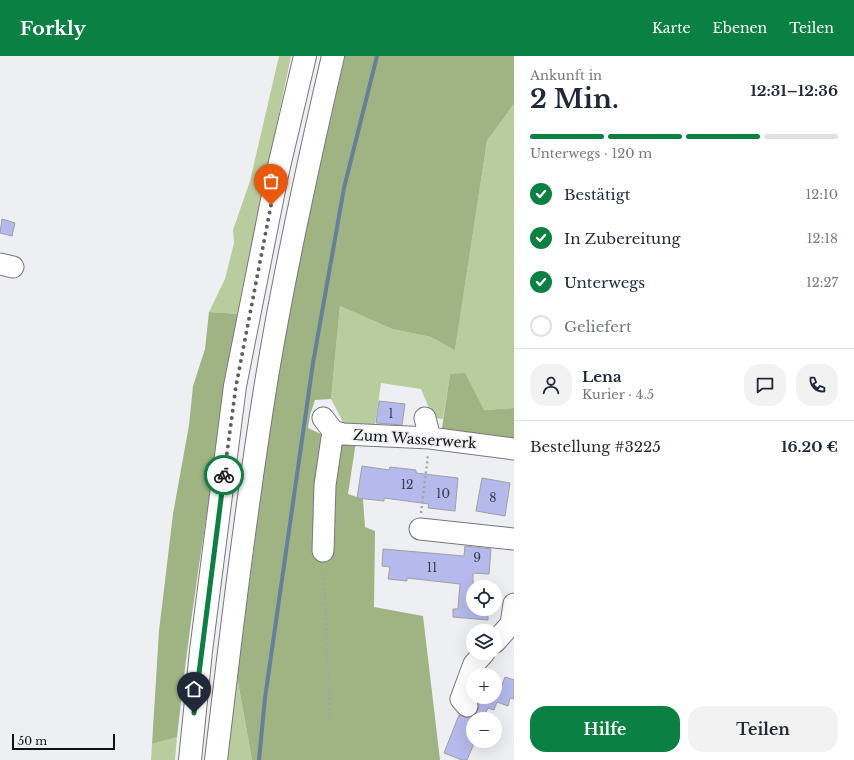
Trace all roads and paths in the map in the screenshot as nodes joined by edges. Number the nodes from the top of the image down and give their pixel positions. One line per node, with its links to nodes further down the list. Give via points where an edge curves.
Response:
1 (305, 56): 14 (highway, via 277,175 236,386 201,651)
2 (334, 56): 15 (highway, via 304,180 266,382)
3 (426, 418): 4 (street)
4 (430, 438): 5 (street, Zum Wasserwerk); 6 (path); 8 (street, Zum Wasserwerk, via 356,436 328,424 325,485 327,516)
5 (514, 448)
6 (420, 529): 7 (street)
7 (514, 539)
8 (323, 551): 13 (path)
9 (514, 604): 10 (street, via 511,624)
10 (502, 634)
11 (478, 660): 12 (street, via 462,699)
12 (468, 706)
13 (330, 722)
14 (190, 760)
15 (216, 760)

